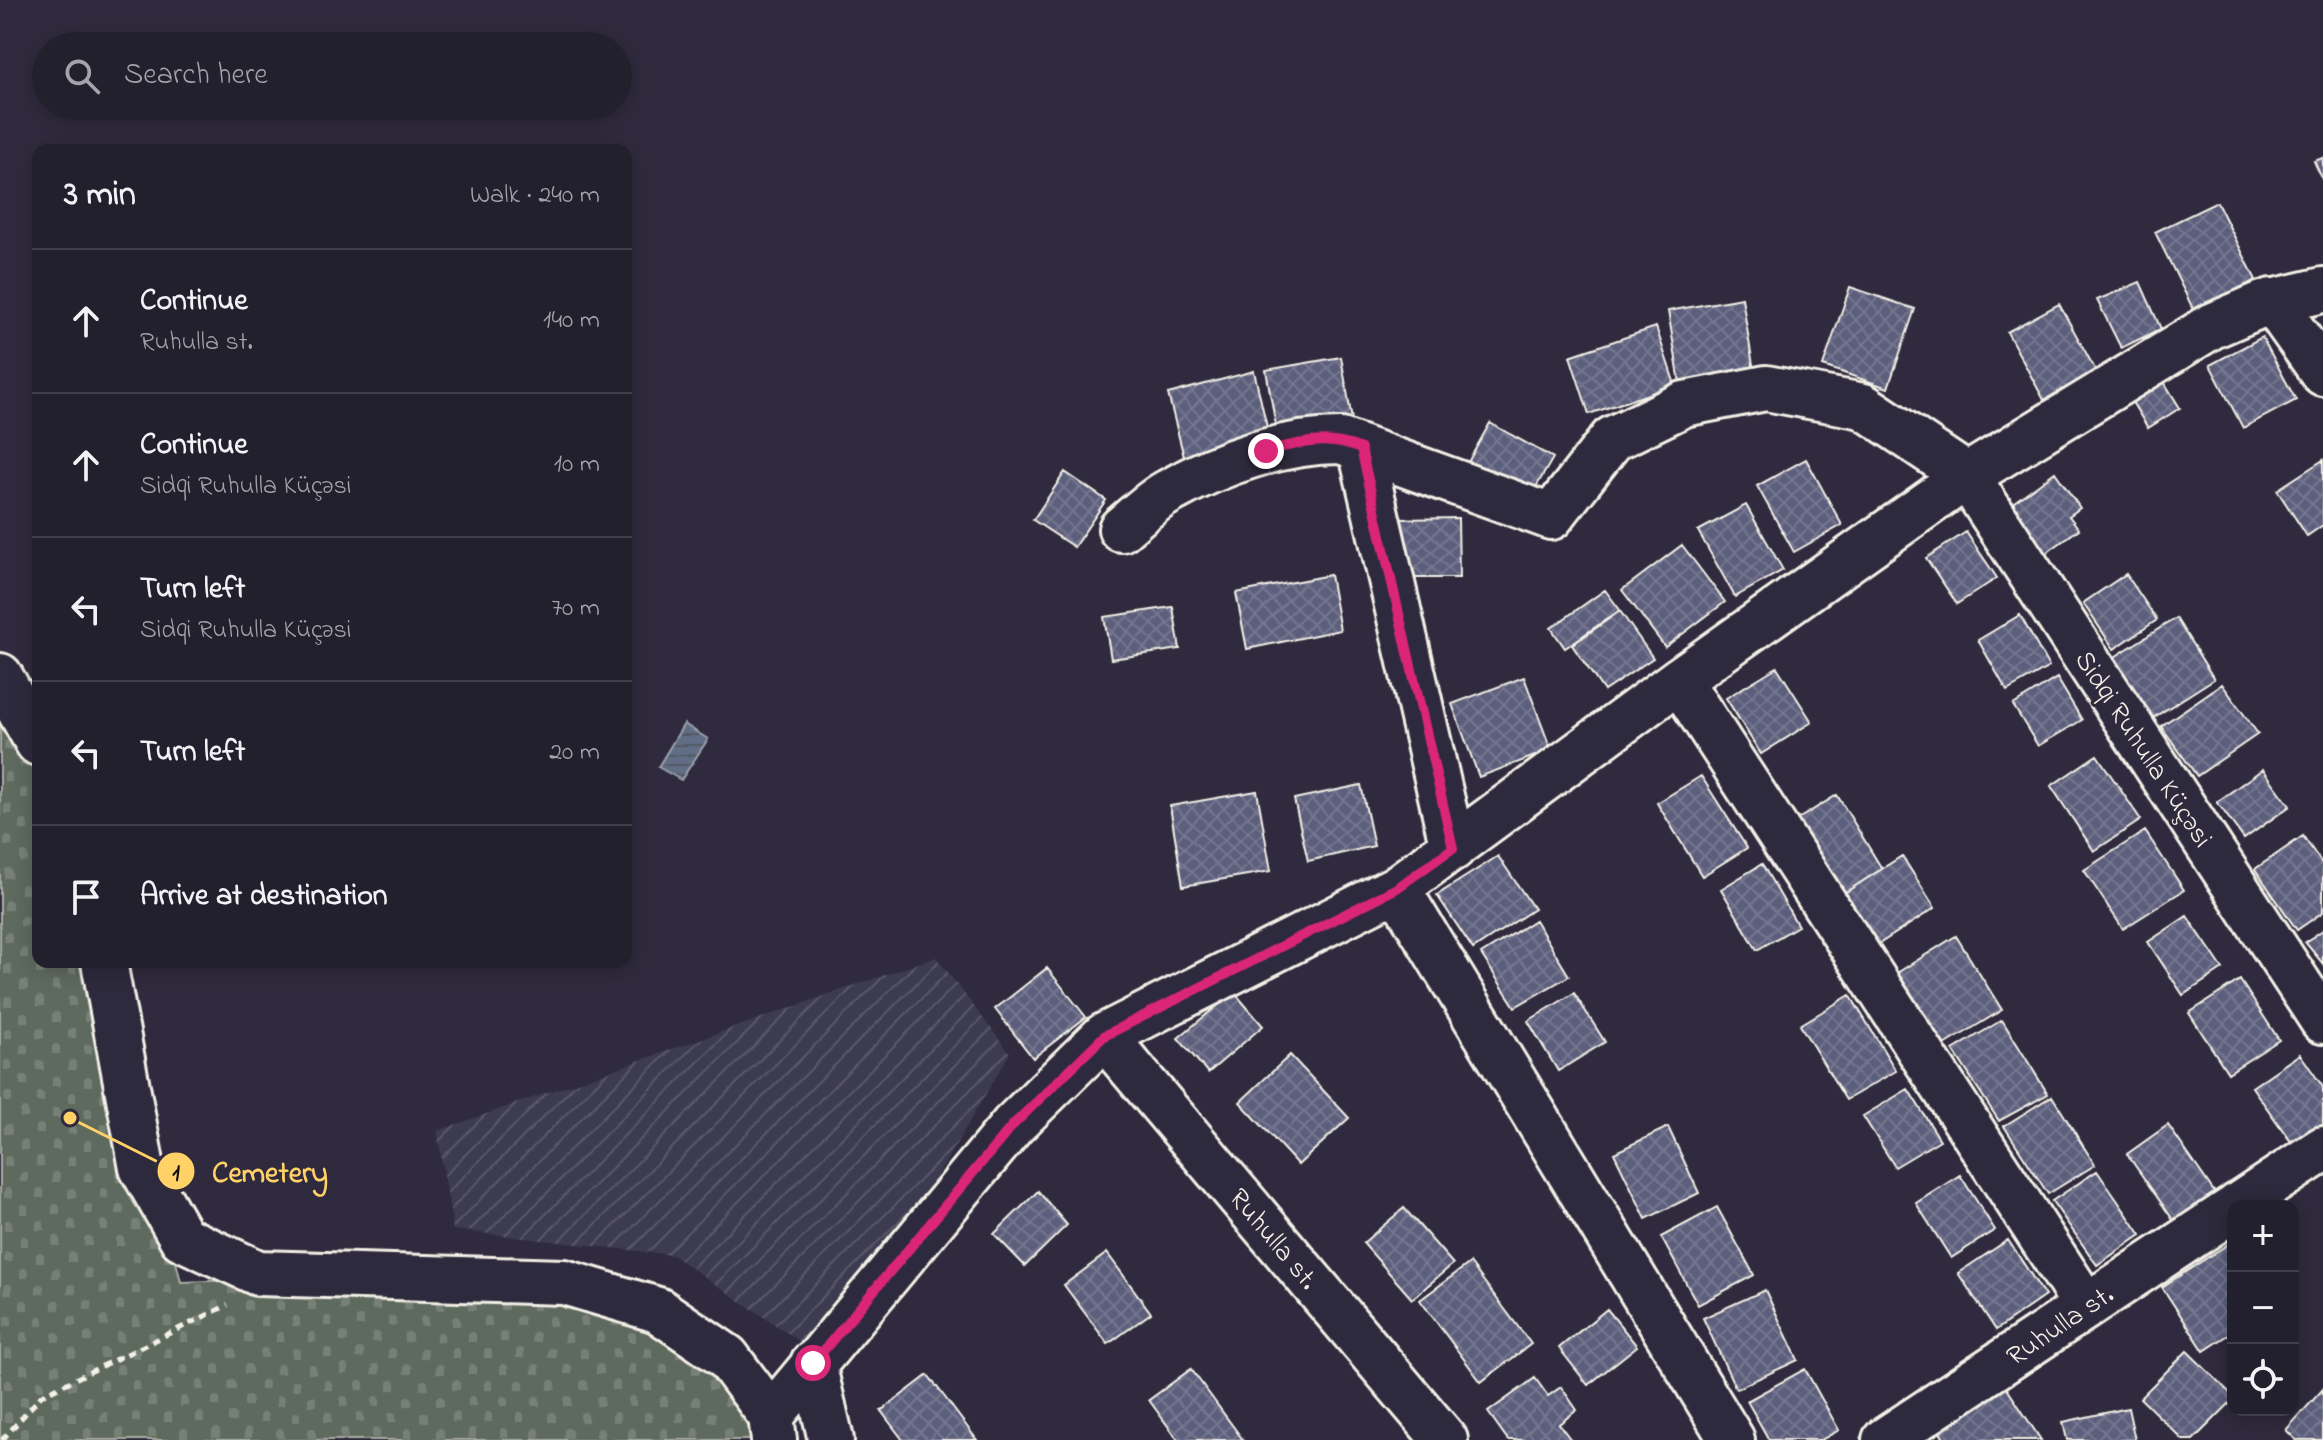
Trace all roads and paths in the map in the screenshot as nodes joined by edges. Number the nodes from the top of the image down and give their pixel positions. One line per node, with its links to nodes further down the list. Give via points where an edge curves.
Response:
1 (2323, 290): 2 (street)
2 (2272, 301): 3 (street); 5 (street, via 2212,326)
3 (2323, 373)
4 (1361, 449): 5 (street, via 1551,517 1612,439 1684,404 1766,388 1863,406); 6 (street, via 1341,441 1309,441 1266,451 1168,492); 10 (street)
5 (1967, 476): 8 (street); 13 (street, Sidqi Ruhulla Küçəsi)
6 (1121, 529)
7 (0, 676): 9 (street)
8 (1679, 680): 10 (street); 19 (street)
9 (32, 732)
10 (1453, 848): 11 (street)
11 (1397, 888): 14 (street); 25 (street)
12 (105, 968): 18 (street, via 142,1168 182,1238)
13 (2323, 1021)
14 (1104, 1036): 20 (street, via 1013,1125); 24 (street, Ruhulla st.)
15 (2323, 1149): 16 (street, Ruhulla st.)
16 (2246, 1200)
17 (2227, 1212): 19 (street, Ruhulla st.)
18 (258, 1273): 21 (street, via 564,1282 658,1310 727,1357); 22 (path, via 228,1304 42,1395)
19 (2086, 1306): 26 (street, Ruhulla st.)
20 (813, 1363): 21 (street); 23 (street)
21 (772, 1428)
22 (2, 1440)
23 (831, 1440)
24 (1445, 1440)
25 (1732, 1440)
26 (1885, 1440)

